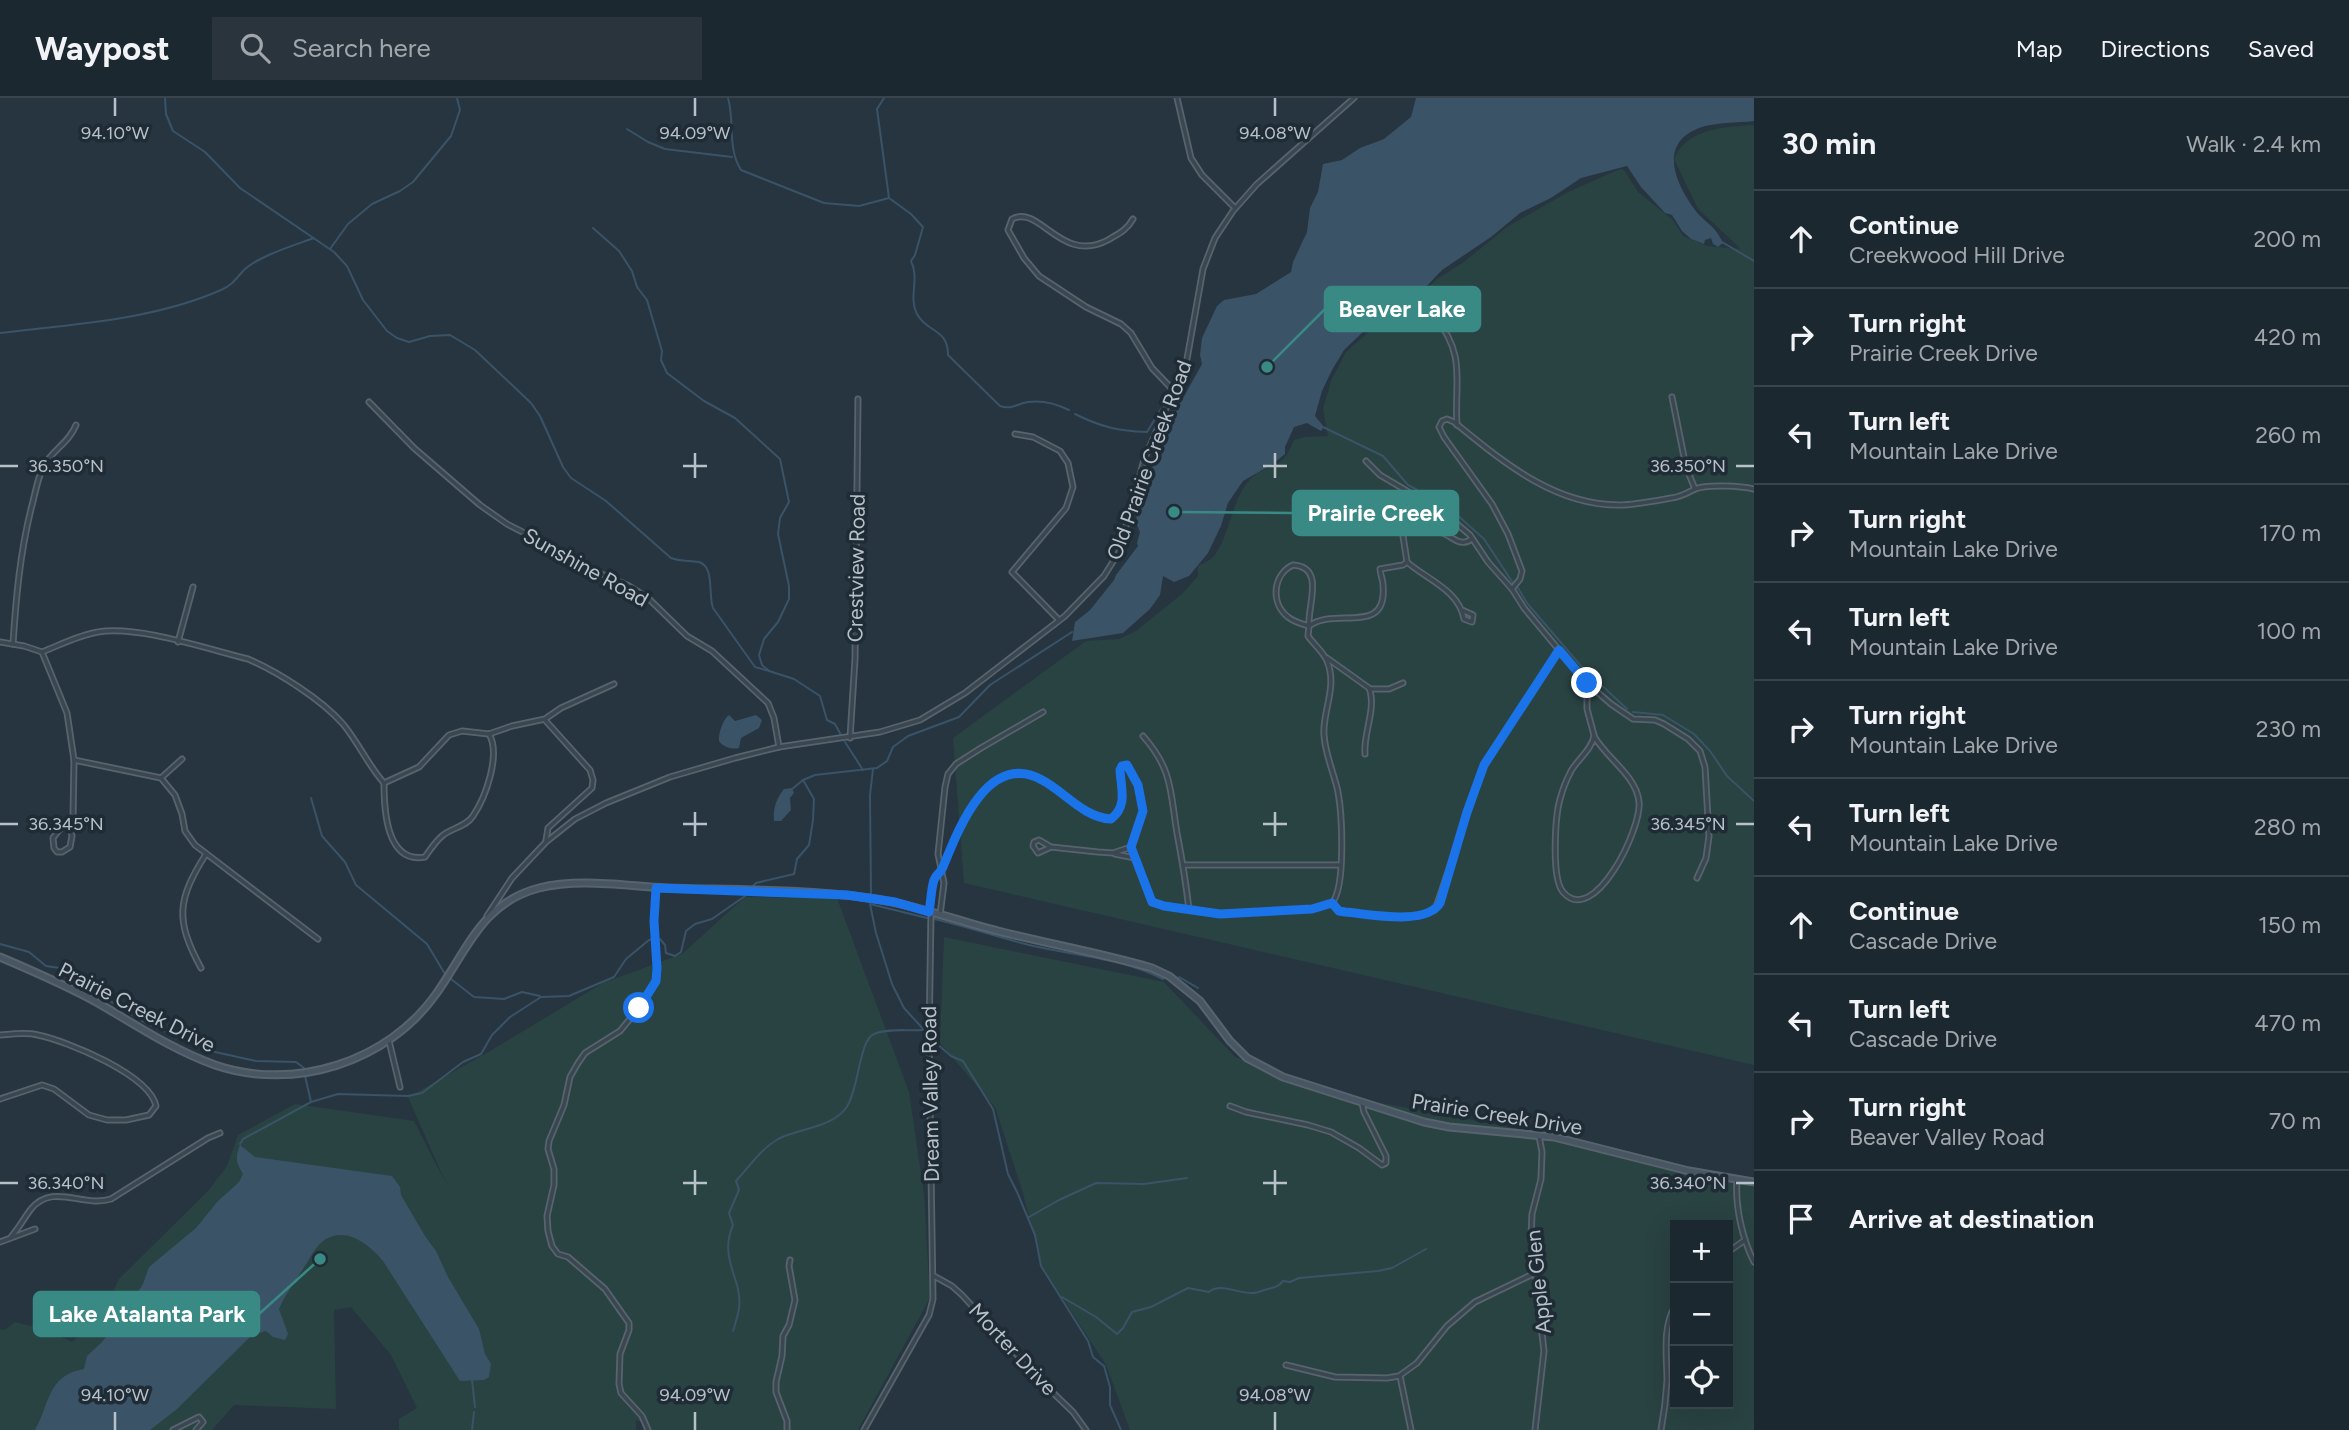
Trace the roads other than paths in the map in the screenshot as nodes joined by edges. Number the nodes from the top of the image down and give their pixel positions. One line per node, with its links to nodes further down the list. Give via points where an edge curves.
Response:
1 (1177, 98): 3 (street, via 1191,158)
2 (1352, 99): 3 (street, Old Prairie Creek Road, via 1279,162)
3 (1236, 208): 6 (street, Old Prairie Creek Road, via 1206,258 1187,359)
4 (1133, 219): 6 (street, via 1121,233 1090,247 1064,241 1026,216 1012,219 1008,230 1039,276 1131,333 1152,368)
5 (1435, 316): 11 (street, via 1457,363)
6 (1174, 391): 21 (street, Old Prairie Creek Road, via 1144,460 1119,552 1104,576)
7 (1672, 397): 14 (street)
8 (858, 399): 38 (street, Crestview Road)
9 (369, 402): 39 (street, Sunshine Road, via 480,505 574,562 629,586 687,636 712,651 768,703)
10 (76, 425): 25 (street, via 43,467 35,488 18,572)
11 (1457, 425): 14 (street, via 1536,482 1579,499 1623,505 1685,496); 19 (street, via 1447,419 1439,427 1501,519 1515,550 1522,570)
12 (1015, 434): 21 (street, via 1033,437 1060,451 1068,463 1073,487 1066,508 1012,572)
13 (1366, 461): 16 (street, via 1380,475 1444,513)
14 (1695, 489): 15 (street)
15 (1754, 489)
16 (1472, 539): 17 (street, via 1459,543 1433,530 1404,531); 19 (street)
17 (1408, 562): 20 (street, via 1439,584); 22 (street, via 1380,569 1381,600 1372,617 1317,620)
18 (193, 587): 24 (street)
19 (1512, 589): 26 (street)
20 (1462, 610)
21 (1059, 620): 38 (street, Old Prairie Creek Road, via 935,713 900,727)
22 (1309, 626): 22 (street, via 1288,617 1278,602 1280,575 1293,565 1309,572 1314,582); 28 (street, via 1308,636)
23 (0, 642): 25 (street)
24 (178, 642): 27 (street, via 130,631 105,631); 44 (street, via 248,659 323,705 345,726)
25 (13, 644): 27 (street)
26 (1559, 650): 30 (street); 57 (street, via 1484,765 1435,910 1425,916 1398,916 1339,911)
27 (42, 652): 42 (street, via 67,713)
28 (1325, 656): 32 (street); 53 (street, via 1330,705 1323,733 1340,804)
29 (1403, 683): 32 (street, via 1378,691)
30 (1587, 683): 37 (street); 55 (street, via 1633,719 1664,724 1700,751 1709,836)
31 (614, 684): 34 (street)
32 (1368, 688): 40 (street, via 1371,702 1363,740)
33 (1043, 712): 54 (street, via 956,764 948,774 938,854)
34 (545, 719): 35 (street); 46 (street, via 590,770 593,780 592,788 548,828)
35 (489, 734): 44 (street, via 462,731 449,735 419,767); 44 (street, via 494,742 492,765 473,817 443,835 425,857 408,856 390,835)
36 (1143, 736): 52 (street, via 1170,783)
37 (1594, 736): 37 (street, via 1636,789 1640,815 1627,847 1596,894 1585,899 1564,894 1559,886 1556,849 1560,796)
38 (850, 738): 39 (street, Old Prairie Creek Road)
39 (779, 747): 46 (street, Old Prairie Creek Road, via 670,777 575,819)
40 (1365, 754)
41 (182, 759): 43 (street)
42 (74, 760): 43 (street); 45 (street, via 73,819)
43 (161, 778): 50 (street, via 174,794 185,831)
44 (384, 783)
45 (69, 821): 45 (street, via 69,847 57,852 53,838)
46 (545, 842): 61 (street, Old Prairie Creek Road, via 512,878)
47 (1051, 847): 47 (street, via 1039,840 1033,846 1038,853); 49 (street)
48 (1131, 847): 49 (street); 51 (street); 54 (street, Dream Valley Road, via 1143,811 1138,785 1127,765 1120,770 1120,813 1111,819 1089,812 1042,780 1028,774 1012,775 995,782 976,800)
49 (1113, 853): 51 (street)
50 (206, 854): 62 (street); 64 (street, via 192,875 182,911 186,941)
51 (1135, 858): 58 (street, via 1152,902)
52 (1184, 864): 53 (street); 58 (street)
53 (1340, 865): 57 (street, via 1340,891)
54 (941, 872): 59 (street, Dream Valley Road, via 933,883); 60 (street)
55 (1697, 878)
56 (656, 888): 59 (main road, Prairie Creek Drive, via 847,895); 61 (main road, Prairie Creek Drive, via 585,884 538,888); 89 (street, via 656,981 620,1031 585,1052 570,1077 549,1141 554,1185 547,1216 552,1246 605,1289 629,1323 620,1354 619,1384)
57 (1332, 903): 58 (street, via 1312,909 1220,914)
58 (1189, 909)
59 (930, 912): 60 (main road, Prairie Creek Drive); 83 (street, Dream Valley Road)
60 (940, 915): 69 (main road, Prairie Creek Drive, via 1152,968 1200,1001 1247,1058 1283,1077)
61 (487, 916): 66 (main road, Prairie Creek Drive, via 434,997)
62 (318, 939)
63 (0, 957): 66 (main road, Prairie Creek Drive, via 72,989 192,1056 237,1071 262,1074 325,1069)
64 (201, 968)
65 (0, 1035): 68 (street, via 38,1035 83,1049 142,1084 156,1106 149,1115 107,1120 89,1115 43,1086)
66 (389, 1041): 67 (street)
67 (400, 1087)
68 (0, 1099)
69 (1362, 1103): 70 (street, via 1387,1156 1382,1165 1320,1128); 72 (main road, Prairie Creek Drive, via 1424,1122)
70 (1230, 1106)
71 (220, 1133): 76 (street, via 111,1199 46,1198 32,1207)
72 (1539, 1136): 73 (main road, Prairie Creek Drive); 82 (street, Apple Glen, via 1541,1180 1530,1225)
73 (1737, 1180): 74 (main road, Prairie Creek Drive); 77 (street)
74 (1754, 1182)
75 (35, 1230): 76 (street)
76 (12, 1237): 78 (street)
77 (1745, 1240): 79 (street); 81 (street)
78 (0, 1242)
79 (1733, 1248)
80 (790, 1259): 90 (street, via 795,1300 783,1336 776,1382)
81 (1754, 1262)
82 (1535, 1273): 86 (street, via 1475,1302); 94 (street, Apple Glen, via 1544,1343)
83 (934, 1276): 91 (street, Dream Valley Road, via 929,1315); 92 (street, Morter Drive, via 962,1295)
84 (1670, 1315): 95 (street)
85 (1286, 1365): 86 (street, via 1335,1377)
86 (1400, 1376): 93 (street)
87 (173, 1430): 88 (street, via 199,1417 203,1422)
88 (196, 1430)
89 (648, 1430)
90 (787, 1430)
91 (864, 1430)
92 (1086, 1430)
93 (1411, 1430)
94 (1535, 1430)
95 (1661, 1430)

